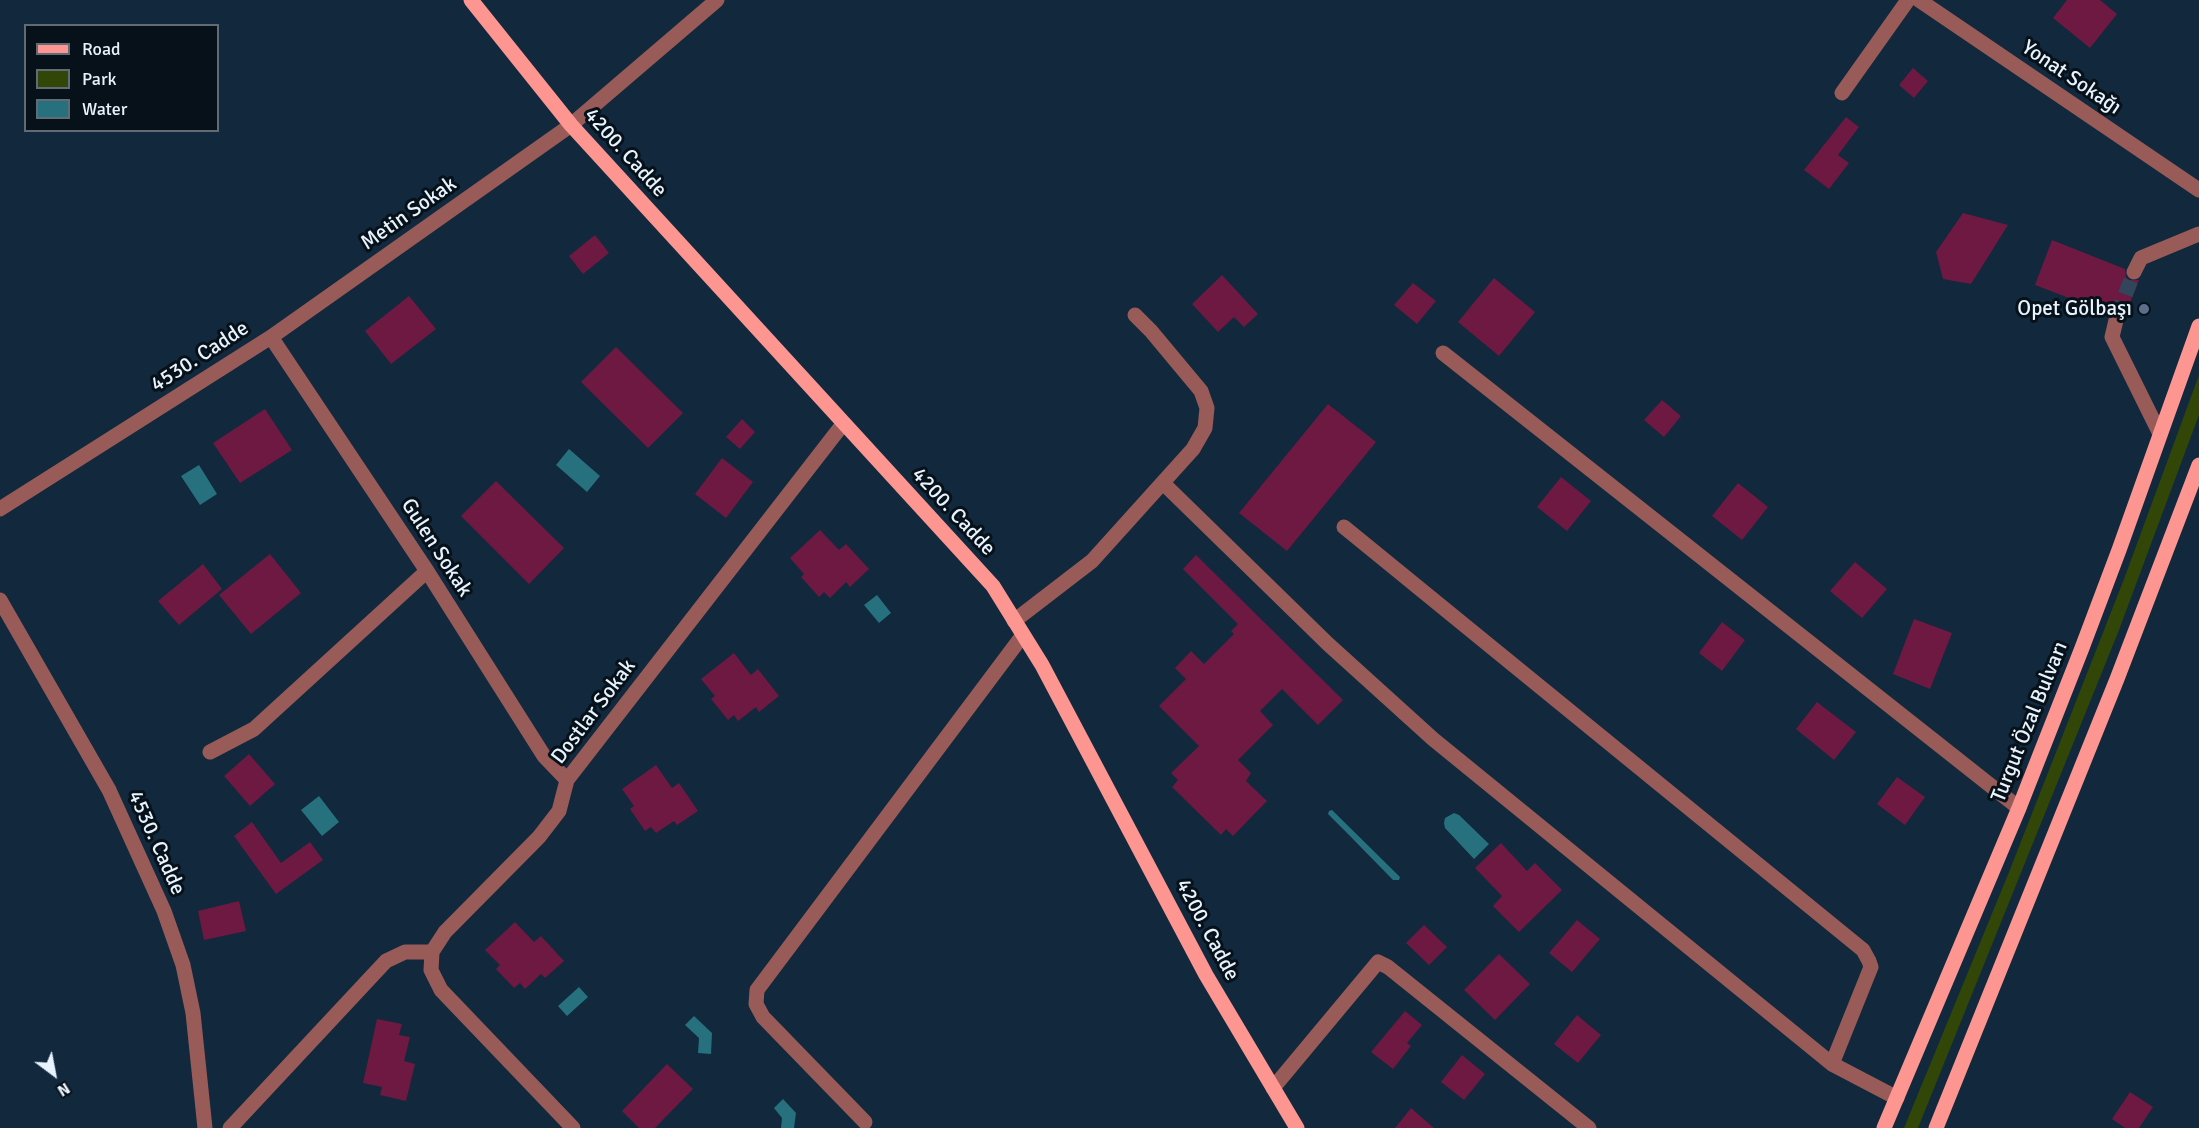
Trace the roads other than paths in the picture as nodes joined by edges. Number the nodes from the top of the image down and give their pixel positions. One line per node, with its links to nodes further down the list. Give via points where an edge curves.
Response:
1 (471, 0): 6 (main road, 4200. Cadde)
2 (717, 0): 6 (street, Metin Sokak)
3 (1908, 0): 5 (street)
4 (1919, 0): 7 (street, Yonat Sokağı)
5 (1842, 93)
6 (571, 126): 13 (street, Metin Sokak); 15 (main road, 4200. Cadde)
7 (2199, 190)
8 (2199, 234): 9 (street, via 2141,258)
9 (2134, 272)
10 (1135, 315): 18 (street, via 1201,391 1207,408 1200,439)
11 (2116, 316): 16 (street, via 2112,337)
12 (2199, 326): 16 (main road, Turgut Özal Bulvarı)
13 (271, 337): 19 (street, 4530. Cadde); 21 (street, Gulen Sokak)
14 (1443, 353): 27 (street)
15 (843, 424): 23 (main road, 4200. Cadde, via 993,586); 26 (street, Dostlar Sokak)
16 (2160, 434): 27 (main road, Turgut Özal Bulvarı)
17 (2199, 465): 39 (main road)
18 (1163, 483): 23 (street, via 1092,561); 29 (street, via 1328,644 1433,739)
19 (0, 509)
20 (1344, 527): 29 (street, via 1863,950 1871,967)
21 (427, 571): 25 (street, via 254,729); 26 (street, Gulen Sokak, via 544,756)
22 (0, 600): 33 (street, 4530. Cadde, via 109,790 164,911 183,965 193,1013)
23 (1014, 621): 24 (main road, 4200. Cadde)
24 (1023, 635): 30 (main road, 4200. Cadde, via 1206,975); 32 (street, via 757,990 756,1004 763,1017)
25 (210, 752)
26 (567, 780): 28 (street, Dostlar Sokak, via 559,811 539,837 445,932)
27 (2019, 808): 31 (main road, Turgut Özal Bulvarı)
28 (432, 952): 34 (street, via 405,952 386,961); 35 (street, via 431,970 441,990)
29 (1832, 1064): 31 (street)
30 (1273, 1088): 36 (main road, 4200. Cadde); 37 (street, via 1378,962)
31 (1897, 1098): 38 (main road, Turgut Özal Bulvarı)
32 (865, 1122)
33 (205, 1128)
34 (230, 1128)
35 (573, 1128)
36 (1297, 1128)
37 (1589, 1128)
38 (1884, 1128)
39 (1936, 1128)

